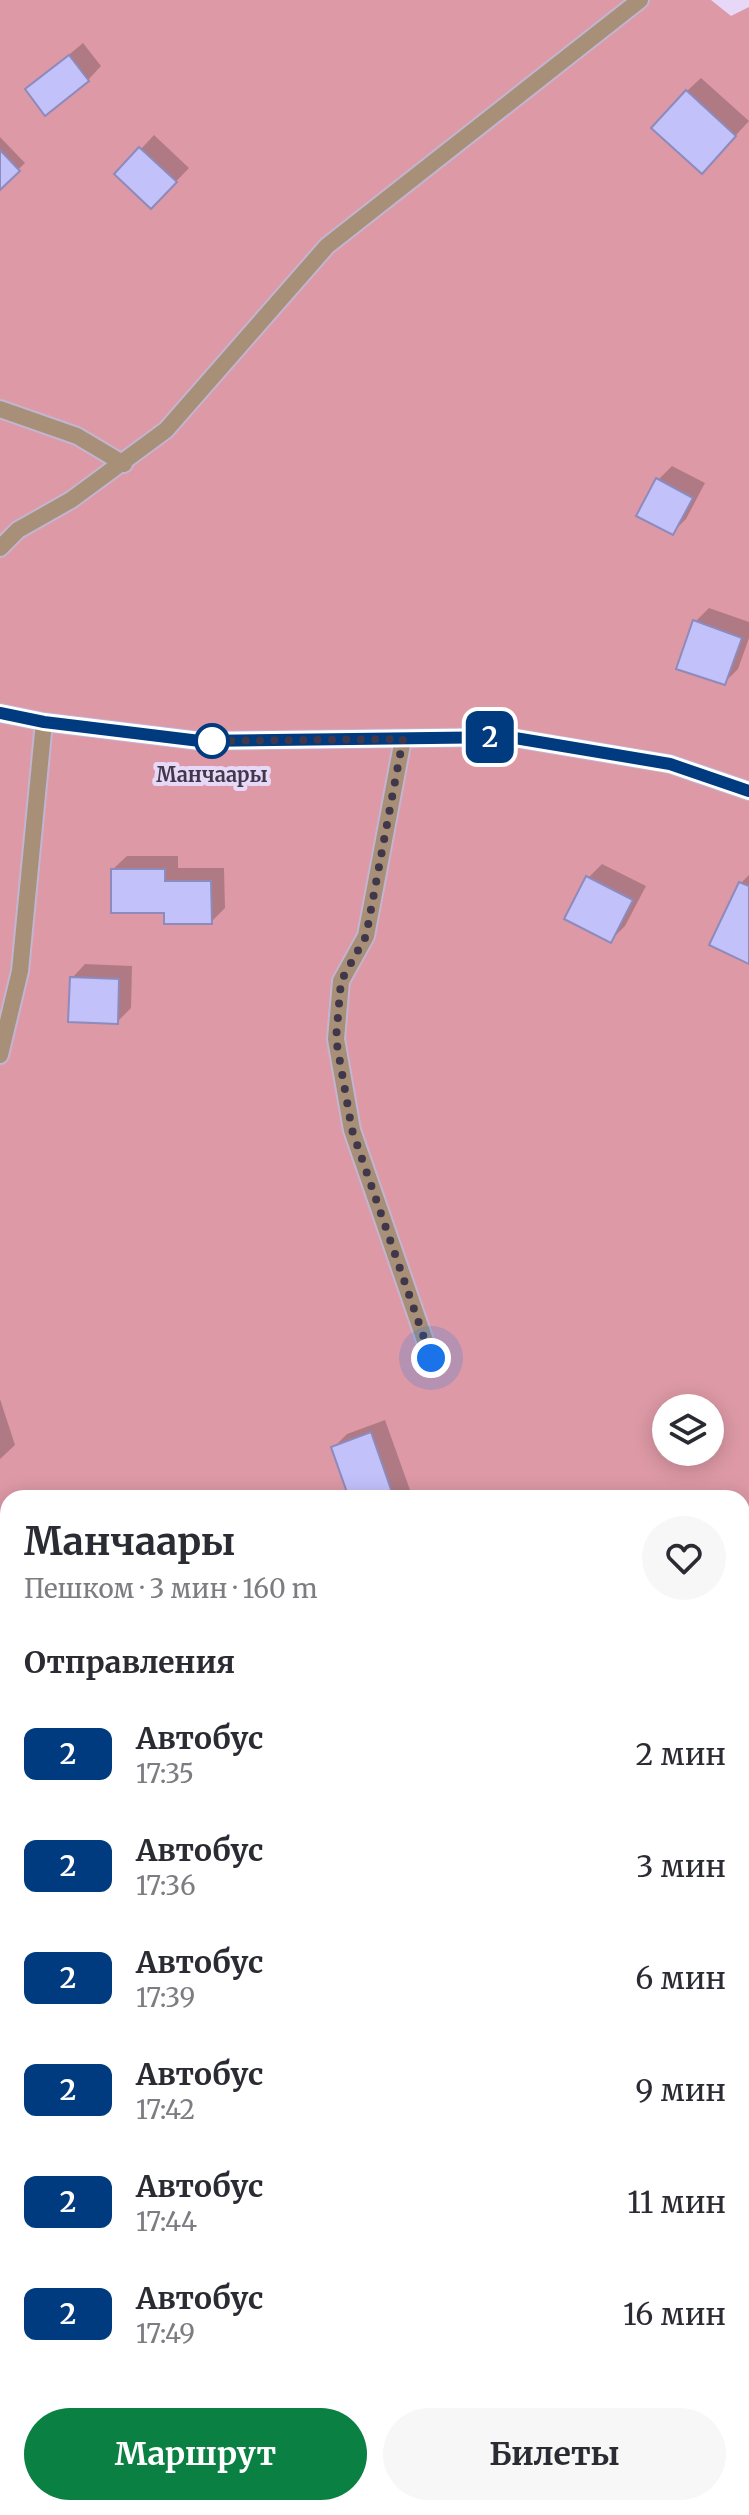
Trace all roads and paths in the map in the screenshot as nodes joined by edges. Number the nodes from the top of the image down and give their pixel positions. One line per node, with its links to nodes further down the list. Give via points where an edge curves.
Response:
1 (640, 0): 3 (street, via 327,246 196,400)
2 (0, 409): 3 (street, via 77,436)
3 (124, 464): 4 (street, via 18,530)
4 (0, 548)
5 (0, 713): 6 (main road)
6 (44, 722): 7 (main road, via 200,741); 9 (street, via 20,971)
7 (403, 739): 8 (main road, via 509,737 670,764); 10 (street, via 366,936 341,981 336,1039 352,1130)
8 (749, 791)
9 (0, 1055)
10 (431, 1358)

